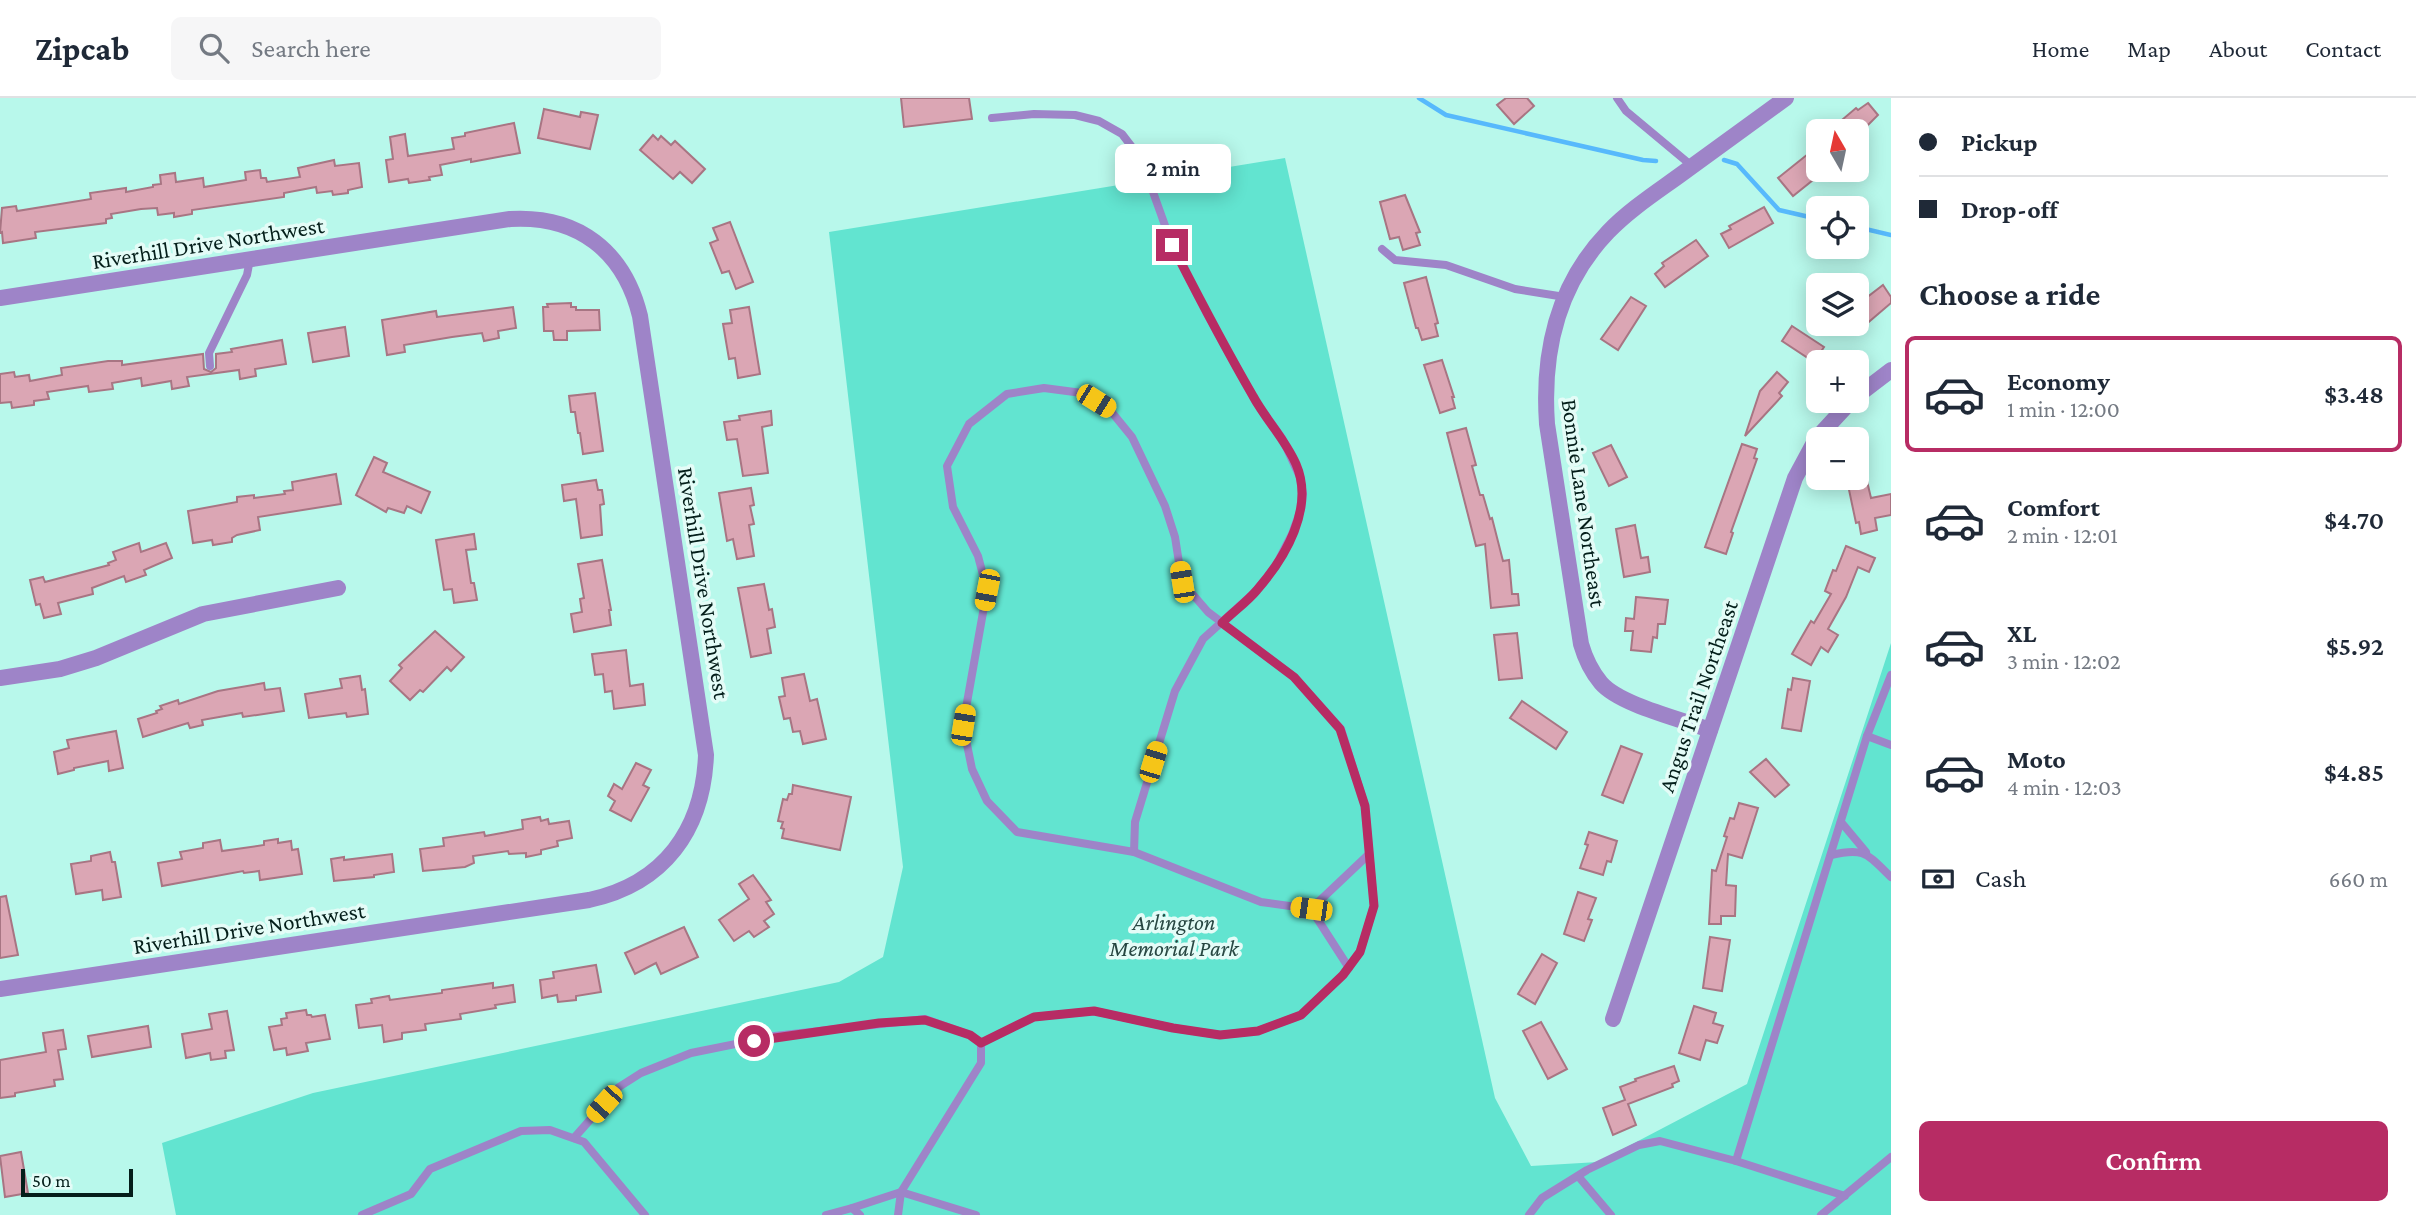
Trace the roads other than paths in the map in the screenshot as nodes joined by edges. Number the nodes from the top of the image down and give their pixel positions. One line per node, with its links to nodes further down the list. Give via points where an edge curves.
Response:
1 (1617, 98): 4 (lane, via 1626,111)
2 (1786, 98): 4 (street, Bonnie Lane Northeast)
3 (992, 118): 14 (lane, via 1075,115 1122,134 1135,151 1172,245 1206,312 1296,465 1303,494 1292,534 1255,593)
4 (1692, 166): 8 (street, Bonnie Lane Northeast, via 1608,233 1587,258)
5 (1382, 249): 8 (lane, via 1395,260 1446,265 1515,289)
6 (250, 260): 7 (street, Riverhill Drive Northwest); 9 (lane, via 209,353); 28 (street, Riverhill Drive Northwest, via 526,218 569,226 603,247 617,262 632,288 640,316 706,755 705,784 696,814 663,864 631,886 603,896)
7 (0, 298)
8 (1565, 298): 17 (street, Bonnie Lane Northeast, via 1547,359 1545,391 1587,662 1601,684 1620,698)
9 (210, 366)
10 (1891, 370): 11 (street)
11 (1869, 387)
12 (1840, 413): 17 (street, Angus Trail Northeast, via 1816,439 1796,478)
13 (338, 587): 16 (street, via 203,614 60,669)
14 (1222, 623): 21 (lane, via 1203,639 1175,691 1135,822); 21 (lane, via 1182,582 1165,506 1132,437 1110,410 1082,393 1044,388 1007,394 969,424 947,466 953,508 978,556 987,590 963,725 972,769 987,801 1017,832); 22 (lane, via 1294,677 1340,729 1365,806)
15 (1891, 675): 18 (lane)
16 (0, 678)
17 (1710, 730): 29 (street, Angus Trail Northeast)
18 (1867, 736): 19 (lane); 20 (lane)
19 (1891, 745)
20 (1841, 822): 23 (lane); 24 (lane)
21 (1134, 852): 26 (lane, via 1261,902)
22 (1368, 855): 26 (lane); 27 (lane, via 1374,906 1360,952)
23 (1831, 855): 24 (lane, via 1859,851); 33 (lane)
24 (1870, 857): 25 (lane)
25 (1891, 877)
26 (1311, 909): 27 (lane)
27 (1349, 968): 30 (lane, via 1301,1015 1258,1031 1220,1035 1094,1011 1034,1017)
28 (0, 989)
29 (1613, 1019)
30 (981, 1043): 31 (lane, via 925,1020 775,1036 691,1053 619,1087); 35 (lane, via 981,1063)
31 (574, 1138): 38 (lane, via 550,1130 521,1131 430,1169 411,1194); 39 (lane, via 584,1142)
32 (1891, 1157): 36 (lane)
33 (1736, 1161): 34 (lane, via 1660,1141 1639,1145); 36 (lane)
34 (1578, 1175): 44 (lane, via 1542,1198); 45 (lane)
35 (901, 1192): 37 (lane); 42 (lane); 43 (lane)
36 (1845, 1196): 46 (lane)
37 (852, 1208): 40 (lane); 41 (lane)
38 (362, 1215)
39 (645, 1215)
40 (826, 1215)
41 (860, 1215)
42 (898, 1215)
43 (975, 1215)
44 (1530, 1215)
45 (1611, 1215)
46 (1821, 1215)

